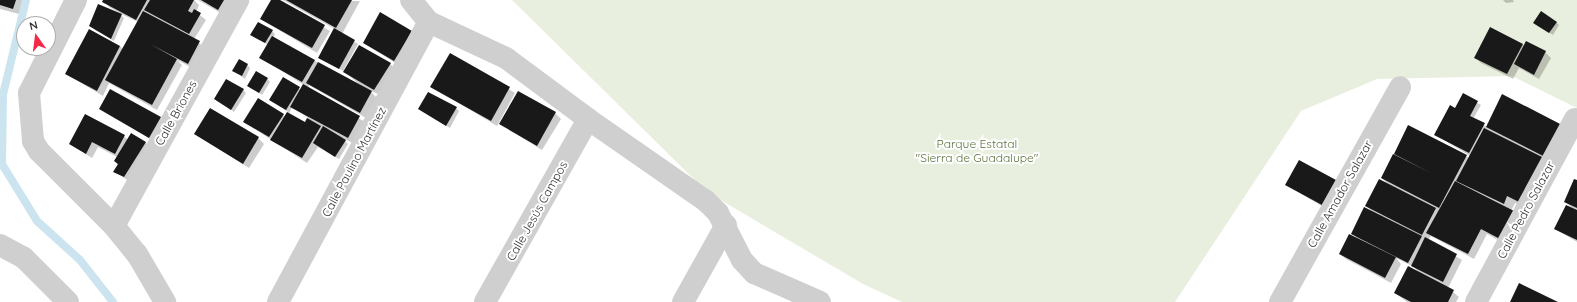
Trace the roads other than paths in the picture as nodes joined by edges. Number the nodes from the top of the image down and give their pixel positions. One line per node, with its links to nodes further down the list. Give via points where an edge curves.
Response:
1 (76, 0): 9 (street, via 29,93 31,132 39,151)
2 (238, 0): 9 (street, Calle Briones)
3 (411, 0): 4 (street)
4 (430, 22): 6 (street, via 506,58); 13 (street, Calle Paulino Martínez)
5 (1400, 86): 17 (street, Calle Amador Salazar)
6 (588, 119): 8 (street, via 706,201); 14 (street, Calle Jesús Campos)
7 (1575, 119): 18 (street, Calle Pedro Salazar)
8 (726, 225): 15 (street); 16 (street, via 742,260 754,273)
9 (114, 226): 12 (street, via 137,254)
10 (0, 246): 11 (street, via 24,258)
11 (68, 302)
12 (165, 302)
13 (278, 302)
14 (485, 302)
15 (683, 302)
16 (820, 302)
17 (1280, 302)
18 (1476, 302)

